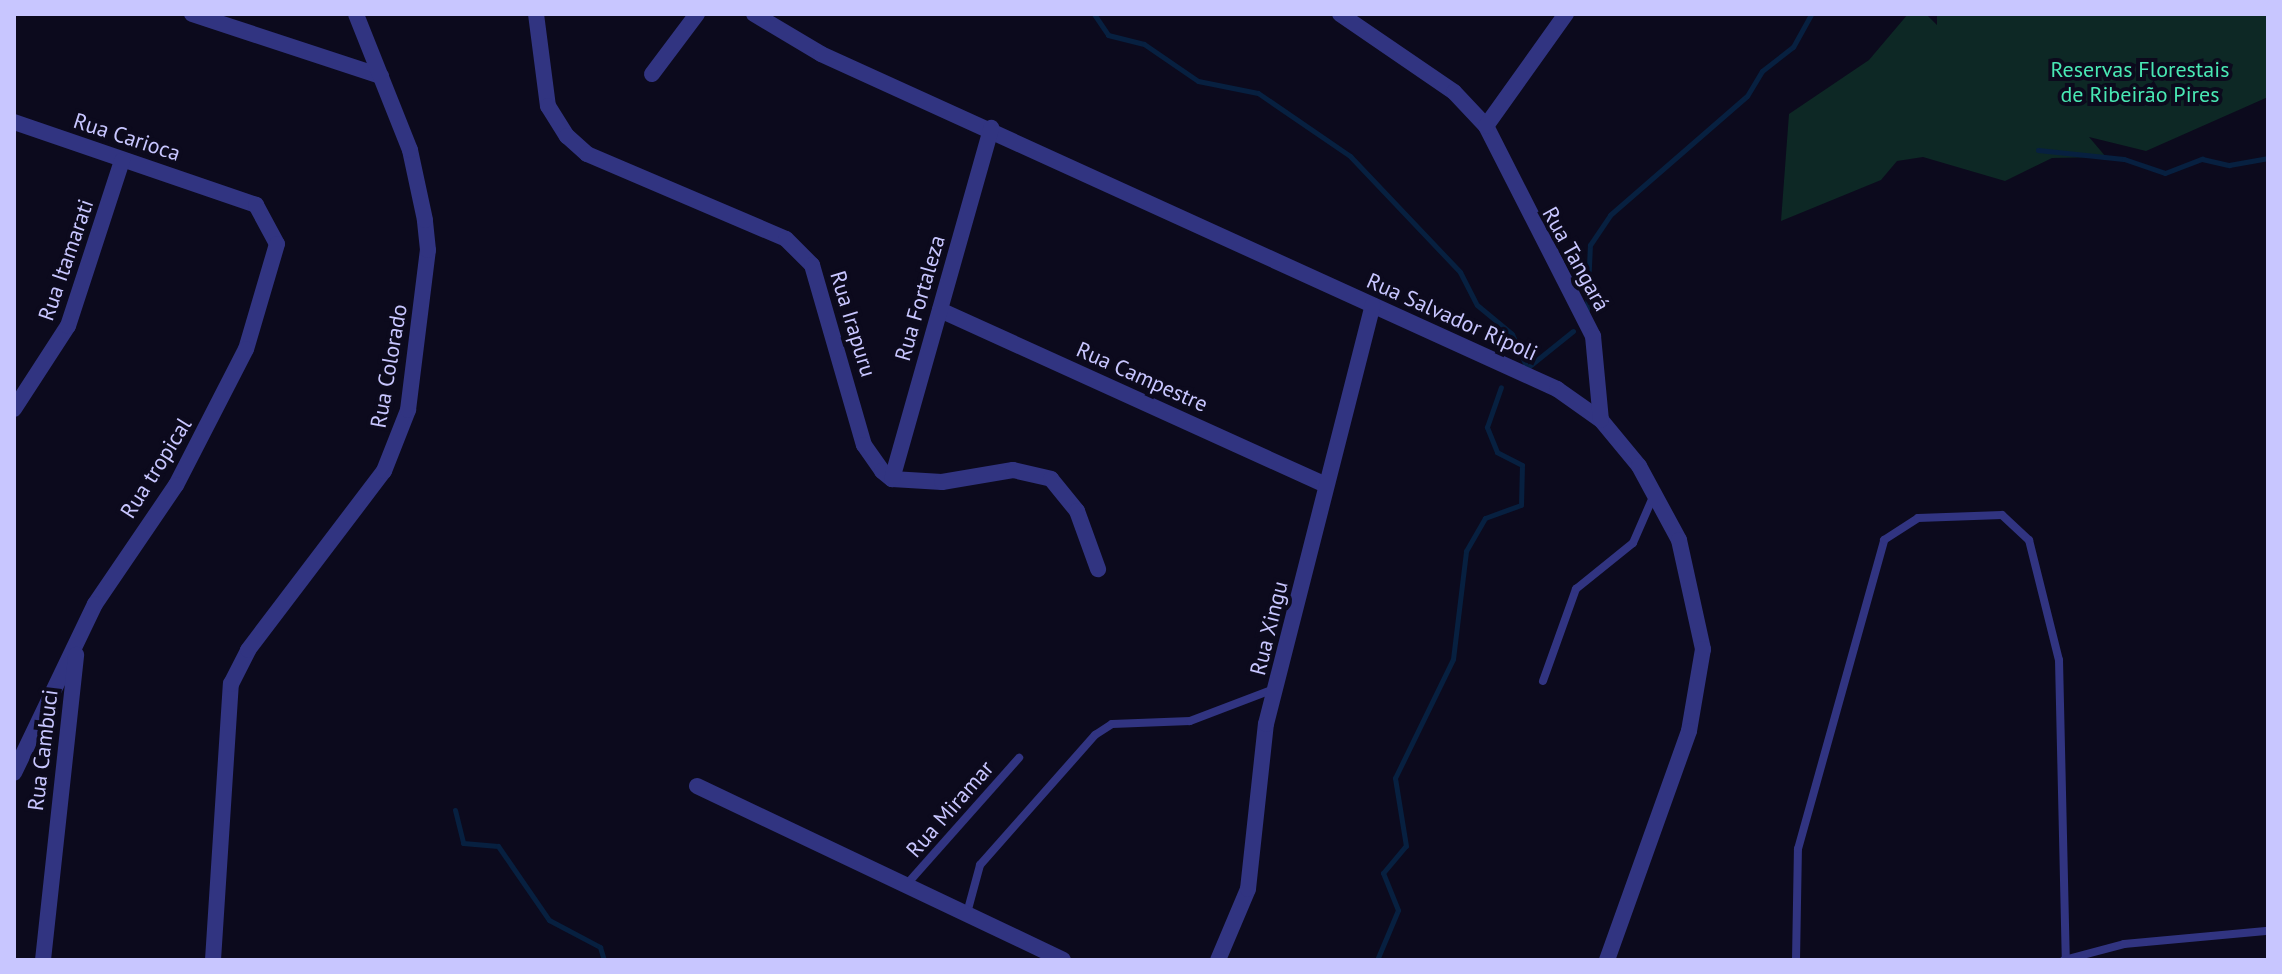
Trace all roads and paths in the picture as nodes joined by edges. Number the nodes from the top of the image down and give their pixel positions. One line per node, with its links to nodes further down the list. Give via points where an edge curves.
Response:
1 (192, 14): 9 (street)
2 (356, 14): 9 (street, Rua Colorado)
3 (536, 14): 19 (street, Rua Irapuru, via 548,106 567,136 587,154 786,239 812,265 864,445)
4 (697, 14): 8 (street)
5 (754, 14): 12 (street, Rua Salvador Ripoli, via 821,54)
6 (1340, 14): 11 (street, Rua Tangará, via 1454,92)
7 (1566, 14): 11 (street)
8 (652, 74)
9 (381, 76): 33 (street, Rua Colorado, via 418,180 428,250 408,410 384,471 248,650 231,684)
10 (14, 122): 13 (street, Rua Carioca)
11 (1486, 126): 18 (street, Rua Tangará, via 1593,336)
12 (991, 128): 15 (street, Rua Salvador Ripoli); 16 (street, Rua Fortaleza)
13 (122, 161): 14 (street, Rua Carioca); 17 (street, Rua Itamarati, via 68,326)
14 (227, 192): 23 (street, Rua tropical, via 256,205 273,228 276,258 267,296 206,430)
15 (1373, 305): 18 (street, Rua Salvador Ripoli, via 1557,389); 20 (street, Rua Xingu)
16 (940, 310): 19 (street, Rua Fortaleza); 20 (street, Rua Campestre)
17 (14, 409)
18 (1601, 420): 21 (street, Rua Salvador Ripoli)
19 (892, 479): 22 (street, via 942,482 1013,470 1040,475 1071,500)
20 (1326, 485): 25 (street, Rua Xingu)
21 (1655, 492): 24 (lane, via 1633,543 1576,589); 36 (street, Rua Salvador Ripoli, via 1696,597 1700,687)
22 (1098, 569)
23 (78, 641): 27 (street, Rua tropical); 32 (street, Rua Cambuci)
24 (1543, 681)
25 (1278, 687): 30 (lane, via 1190,721 1112,724 1095,735 980,865); 35 (street, Rua Xingu, via 1260,758 1248,889)
26 (1019, 758): 29 (lane, Rua Miramar)
27 (14, 773)
28 (697, 786): 29 (street)
29 (907, 884): 30 (street)
30 (967, 913): 34 (street)
31 (2268, 931): 38 (lane, via 2124,944)
32 (43, 960)
33 (213, 960)
34 (1063, 960)
35 (1218, 960)
36 (1607, 960)
37 (1796, 960): 38 (lane, via 1798,849 1884,540 1918,518 2002,515 2029,540 2059,660)
38 (2065, 960)

